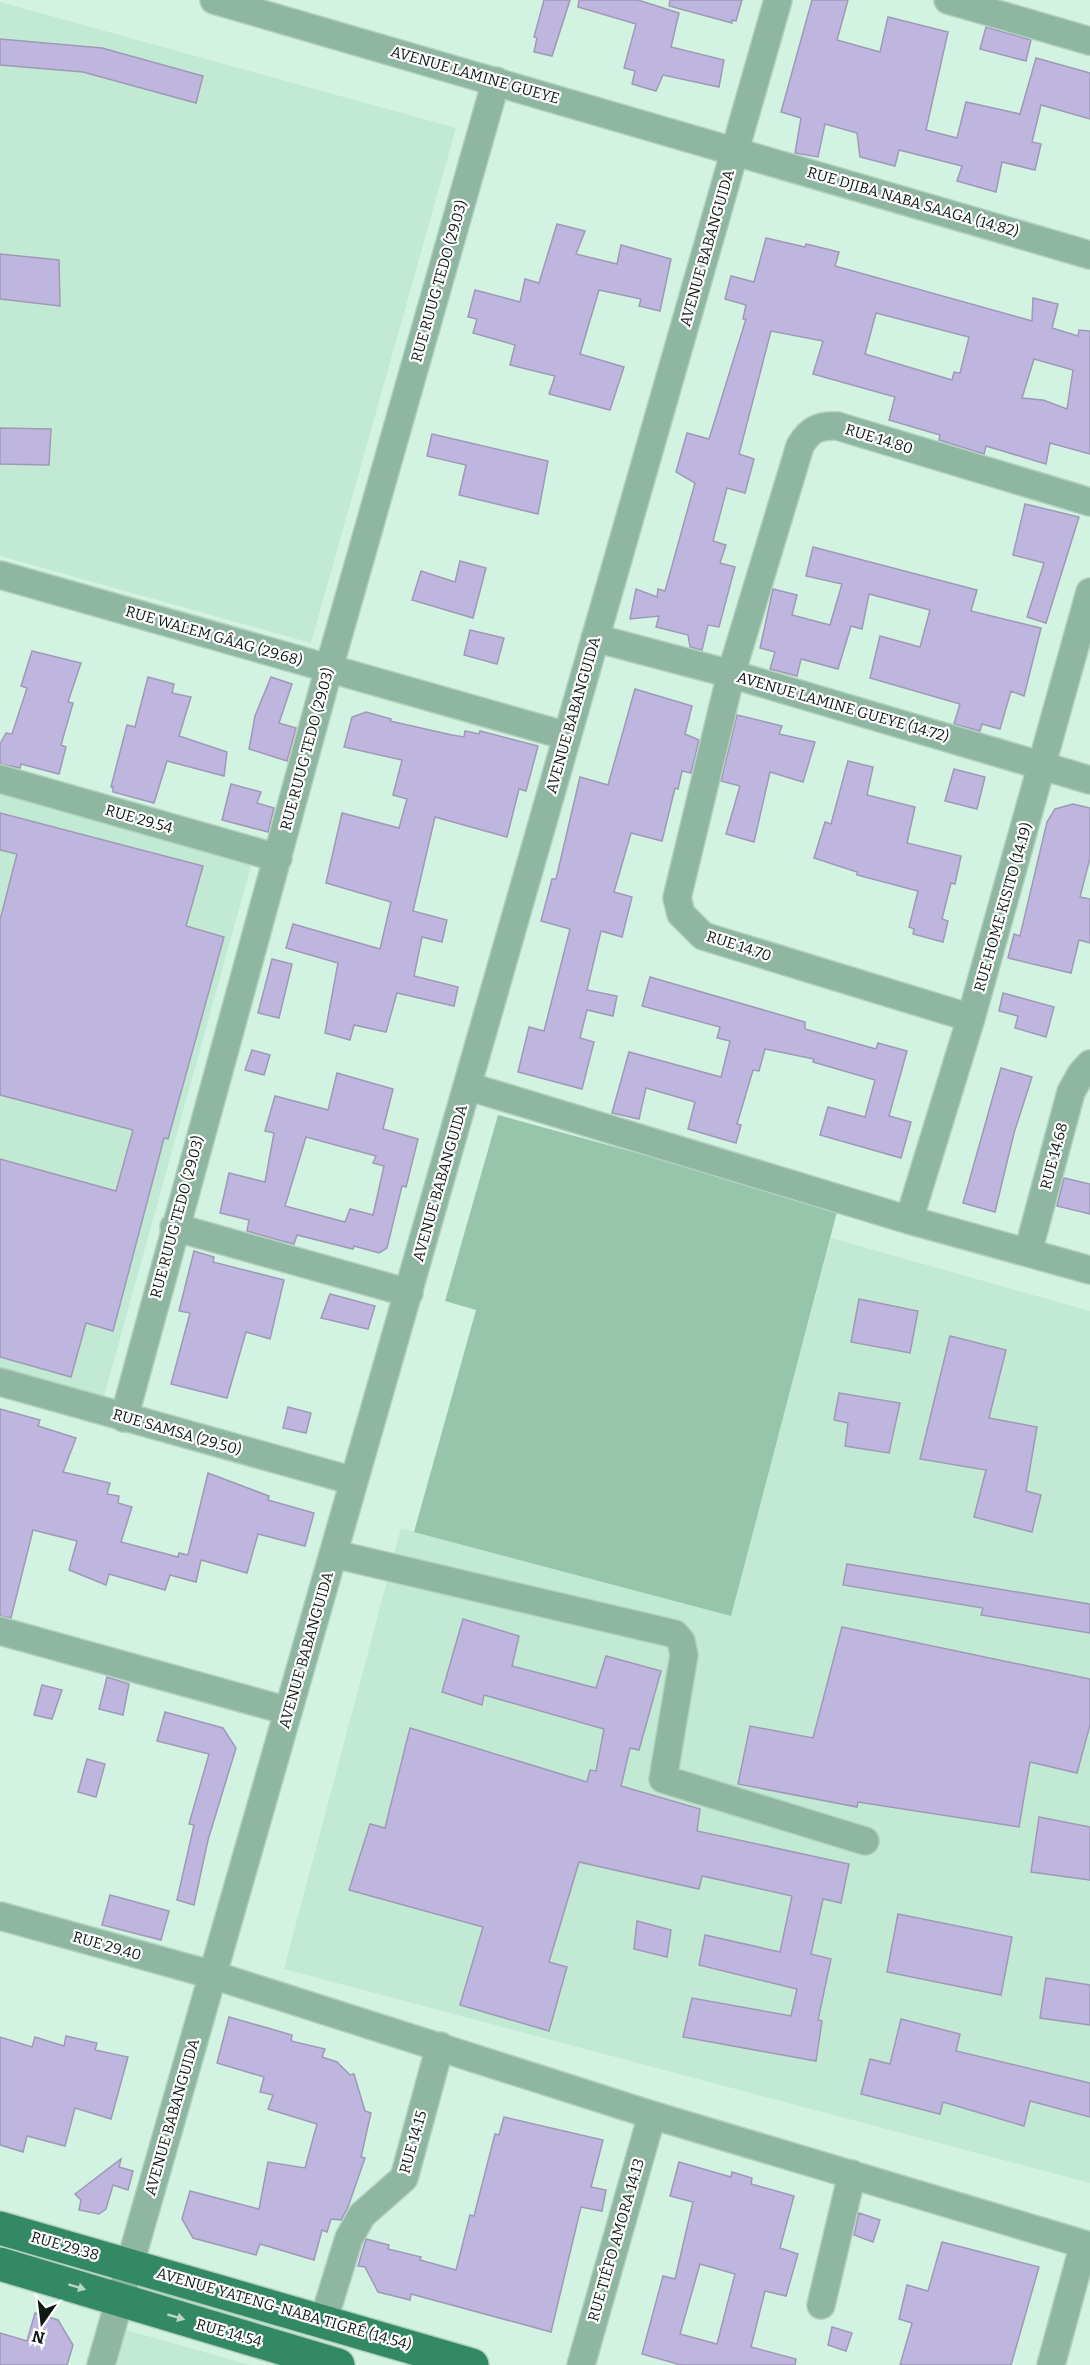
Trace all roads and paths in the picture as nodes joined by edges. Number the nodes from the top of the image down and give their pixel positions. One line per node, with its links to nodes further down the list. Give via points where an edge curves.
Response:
1 (214, 0): 5 (street, AVENUE LAMINE GUEYE)
2 (778, 0): 6 (street, AVENUE BABANGUIDA)
3 (948, 0): 4 (street)
4 (1090, 41)
5 (496, 81): 6 (street, AVENUE LAMINE GUEYE); 12 (street, RUE RUUG TEDO (29.03))
6 (735, 150): 7 (street, RUE DJIBA NABA SAAGA (14.82)); 11 (street, AVENUE BABANGUIDA)
7 (1090, 255)
8 (1090, 502): 13 (street, RUE 14.80, via 837,426 814,429 800,446)
9 (0, 575): 12 (street, RUE WALEM GÂAG (29.68))
10 (1090, 592): 15 (street, RUE HOME KISITO (14.19))
11 (595, 638): 13 (street, AVENUE LAMINE GUEYE (14.72)); 14 (street, AVENUE BABANGUIDA)
12 (328, 668): 14 (street, RUE WALEM GÂAG (29.68)); 18 (street, RUE RUUG TEDO (29.03))
13 (731, 674): 15 (street, AVENUE LAMINE GUEYE (14.72)); 19 (street, RUE 14.70, via 677,898 681,914 703,936)
14 (567, 736): 21 (street, AVENUE BABANGUIDA)
15 (1043, 766): 17 (street, AVENUE LAMINE GUEYE (14.72)); 19 (street, RUE HOME KISITO (14.19))
16 (0, 780): 18 (street, RUE 29.54)
17 (1090, 780)
18 (278, 858): 23 (street, RUE RUUG TEDO (29.03))
19 (971, 1018): 22 (street, RUE HOME KISITO (14.19))
20 (1090, 1064): 24 (street, RUE 14.68, via 1071,1092)
21 (467, 1086): 22 (street); 26 (street, AVENUE BABANGUIDA)
22 (909, 1220): 24 (street)
23 (174, 1227): 26 (street); 28 (street, RUE RUUG TEDO (29.03))
24 (1028, 1252): 25 (street)
25 (1090, 1270)
26 (409, 1293): 29 (street, AVENUE BABANGUIDA)
27 (0, 1382): 28 (street, RUE SAMSA (29.50))
28 (124, 1418): 29 (street, RUE SAMSA (29.50))
29 (354, 1481): 30 (street, AVENUE BABANGUIDA)
30 (333, 1554): 32 (street, AVENUE BABANGUIDA); 33 (street, via 675,1634 684,1655 663,1779)
31 (0, 1631): 32 (street)
32 (288, 1711): 35 (street, AVENUE BABANGUIDA)
33 (865, 1841)
34 (0, 1916): 35 (street, RUE 29.40)
35 (213, 1976): 36 (street, RUE 29.40); 42 (street, AVENUE BABANGUIDA)
36 (440, 2046): 37 (street, RUE 29.40); 45 (street, RUE 14.15, via 404,2178 362,2215 350,2238)
37 (652, 2115): 38 (street, RUE 29.40); 49 (street, RUE TIÉFO AMORA 14.13)
38 (852, 2174): 40 (street, RUE 29.40); 44 (street)
39 (0, 2228): 42 (main road, RUE 29.38)
40 (1087, 2245): 50 (street)
41 (0, 2264): 43 (main road, one-way to 43)
42 (130, 2264): 43 (street, AVENUE BABANGUIDA); 45 (main road, AVENUE YATENG-NABA TIGRÉ (14.54))
43 (120, 2301): 46 (street, AVENUE BABANGUIDA); 47 (main road, RUE 14.54, one-way to 47)
44 (821, 2305)
45 (323, 2322): 48 (main road, AVENUE YATENG-NABA TIGRÉ (14.54))
46 (101, 2365)
47 (338, 2365)
48 (472, 2365)
49 (581, 2365)
50 (1051, 2365)

